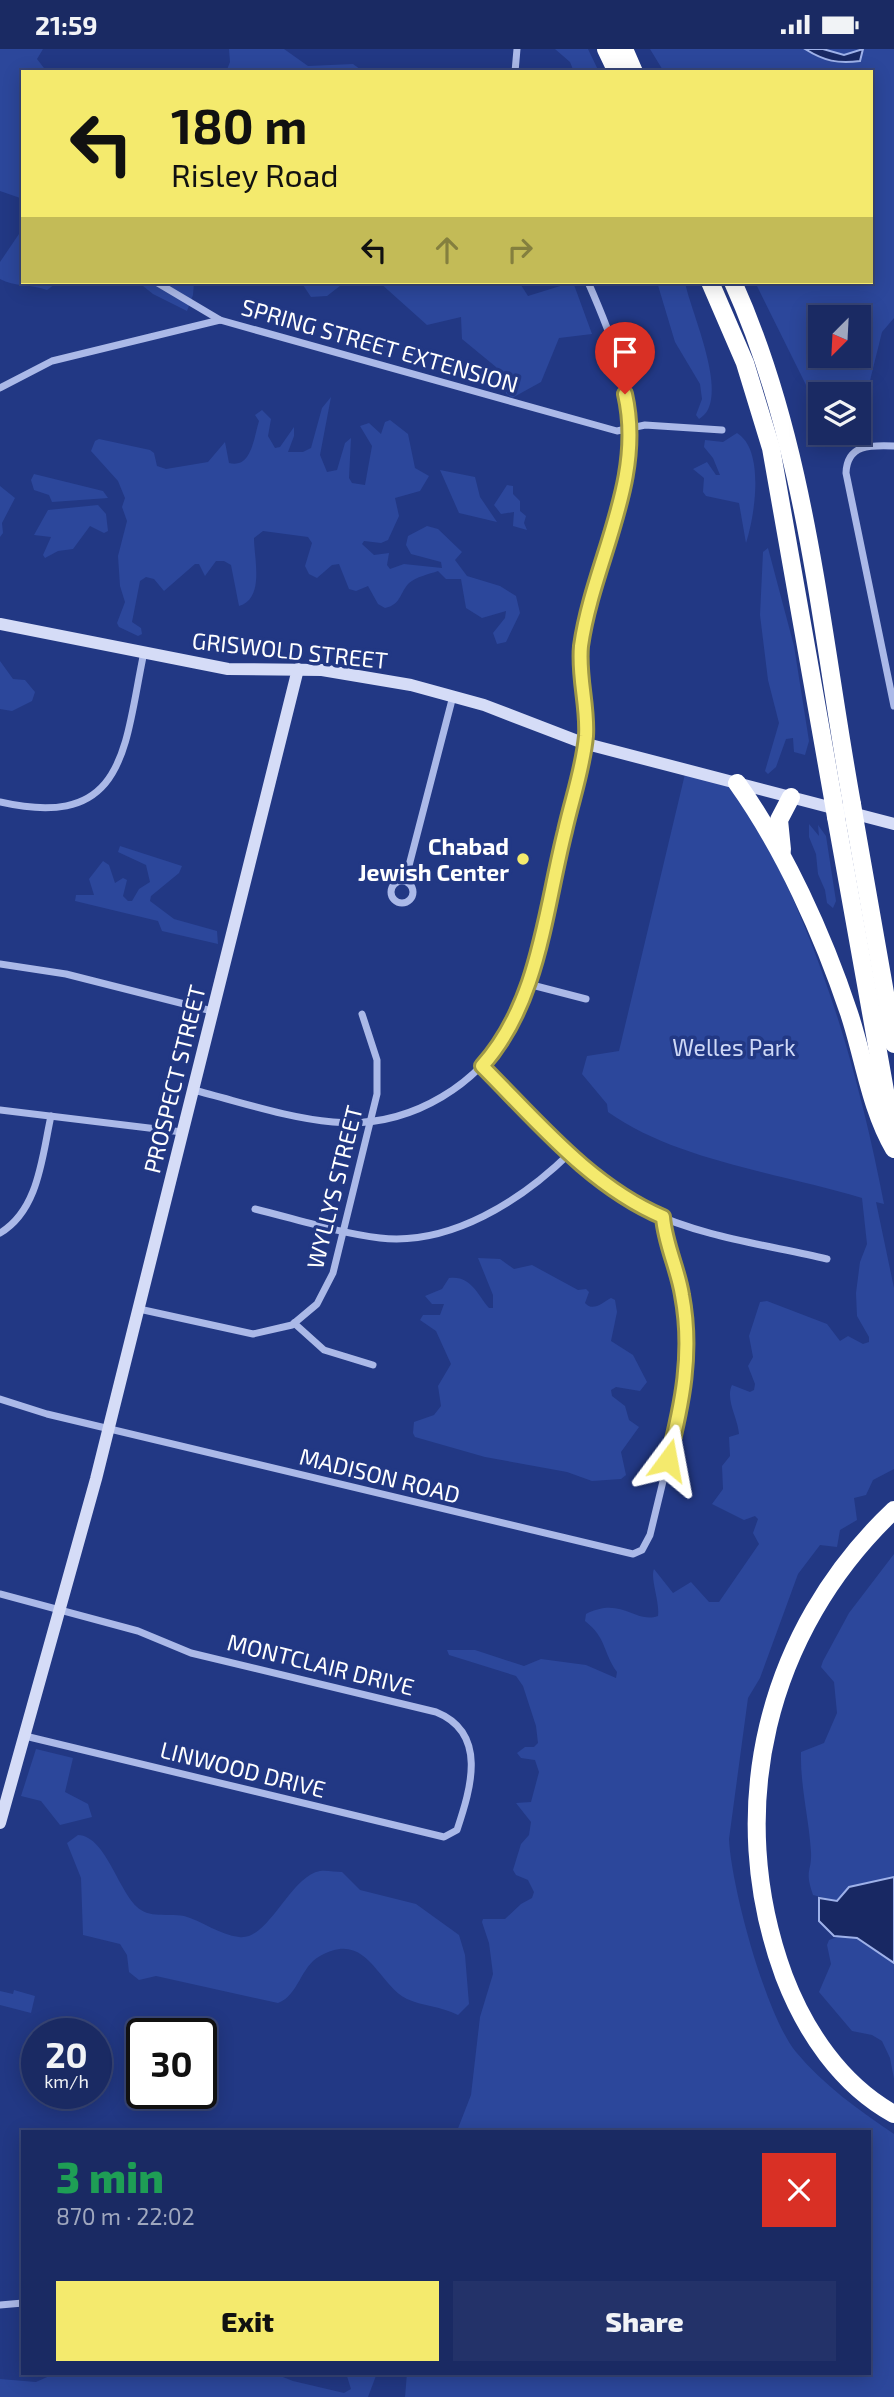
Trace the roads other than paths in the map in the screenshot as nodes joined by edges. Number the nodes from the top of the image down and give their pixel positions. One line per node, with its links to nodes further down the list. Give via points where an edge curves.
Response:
1 (517, 49): 5 (street)
2 (607, 49): 6 (highway)
3 (624, 49): 7 (highway)
4 (630, 49): 8 (highway)
5 (515, 70)
6 (616, 70)
7 (633, 70)
8 (639, 70)
9 (159, 284): 13 (street)
10 (589, 284): 15 (street, via 619,369)
11 (711, 284): 43 (highway, bridge, via 745,362 768,439)
12 (734, 284): 35 (highway, bridge, via 765,359 790,449)
13 (220, 320): 14 (street, SPRING STREET EXTENSION, via 52,361); 15 (street, SPRING STREET EXTENSION, via 611,429)
14 (0, 388)
15 (632, 428): 16 (street, SPRING STREET EXTENSION); 23 (street, via 628,470 582,636 579,673)
16 (722, 430)
17 (894, 446): 22 (street, via 856,450 848,459 846,473)
18 (0, 624): 19 (main road, GRISWOLD STREET)
19 (144, 652): 20 (main road, GRISWOLD STREET, via 237,670); 26 (street, via 124,750 106,783 90,797 62,808 33,809)
20 (298, 669): 21 (main road, GRISWOLD STREET, via 349,673); 33 (main road, PROSPECT STREET)
21 (453, 696): 23 (main road, GRISWOLD STREET); 29 (street)
22 (894, 706)
23 (585, 743): 24 (main road, GRISWOLD STREET); 31 (street)
24 (737, 783): 25 (main road, GRISWOLD STREET); 28 (highway)
25 (791, 797): 27 (main road, GRISWOLD STREET); 28 (highway, via 779,820)
26 (0, 802)
27 (894, 824)
28 (783, 860): 44 (highway, via 842,993 876,1108)
29 (405, 881)
30 (0, 964): 33 (street, via 66,974)
31 (528, 983): 32 (street); 37 (street, via 510,1027)
32 (586, 999)
33 (212, 1011): 38 (main road, PROSPECT STREET)
34 (362, 1014): 41 (street, WYLLYS STREET, via 378,1068)
35 (891, 1021): 36 (highway)
36 (894, 1044)
37 (482, 1066): 41 (street, via 422,1108); 45 (street)
38 (193, 1090): 41 (street, via 317,1120); 42 (main road, PROSPECT STREET)
39 (0, 1110): 40 (street)
40 (51, 1116): 42 (street); 49 (street, via 31,1195 21,1214)
41 (370, 1122): 48 (street, WYLLYS STREET)
42 (183, 1132): 51 (main road, PROSPECT STREET)
43 (894, 1140)
44 (894, 1149)
45 (570, 1153): 47 (street, via 619,1195); 48 (street, via 510,1201 449,1230 394,1239)
46 (255, 1209): 48 (street)
47 (663, 1217): 50 (street); 55 (street, MADISON ROAD, via 684,1306 687,1373 650,1535 642,1550 634,1554)
48 (344, 1230): 52 (street, WYLLYS STREET, via 327,1290)
49 (0, 1233)
50 (827, 1259)
51 (139, 1309): 52 (street, WYLLYS STREET, via 244,1333 269,1333); 55 (main road, PROSPECT STREET)
52 (294, 1324): 53 (street, via 324,1350)
53 (373, 1365)
54 (0, 1399): 55 (street, MADISON ROAD)
55 (109, 1429): 59 (main road, PROSPECT STREET)
56 (894, 1510): 64 (highway, via 836,1575 799,1635 768,1720 755,1814 763,1904 796,2003 835,2065 865,2095)
57 (894, 1525): 63 (highway, via 839,1589 799,1663 773,1743 766,1819 774,1905 801,1987 840,2055)
58 (0, 1594): 59 (street, MONTCLAIR DRIVE)
59 (60, 1611): 60 (main road, PROSPECT STREET); 62 (street, MONTCLAIR DRIVE, via 138,1631 191,1653 449,1718 468,1739 472,1761)
60 (25, 1736): 61 (main road, PROSPECT STREET); 62 (street, LINWOOD DRIVE, via 444,1837)
61 (0, 1823)
62 (452, 1835)
63 (894, 2101)
64 (894, 2114)
65 (21, 2303): 66 (street)
66 (0, 2305)

